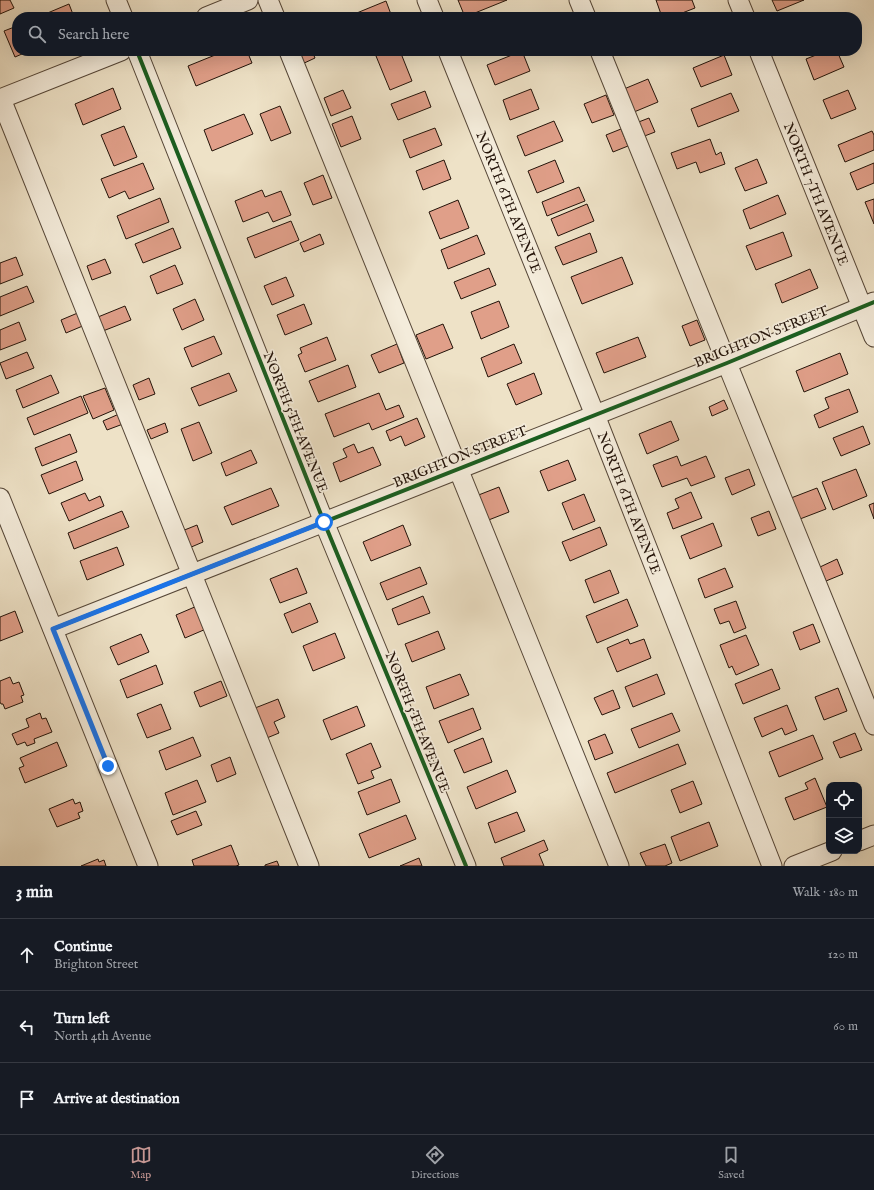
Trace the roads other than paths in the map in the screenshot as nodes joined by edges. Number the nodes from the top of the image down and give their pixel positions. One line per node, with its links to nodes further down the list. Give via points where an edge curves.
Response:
1 (116, 0): 7 (street)
2 (248, 0): 8 (street)
3 (268, 0): 9 (street)
4 (428, 0): 10 (street)
5 (579, 0): 11 (street)
6 (738, 0): 12 (street)
7 (121, 12)
8 (218, 12)
9 (273, 12)
10 (432, 12)
11 (584, 12)
12 (743, 12)
13 (108, 56): 19 (street)
14 (139, 56): 26 (street, NORTH 5TH AVENUE)
15 (291, 56): 24 (street)
16 (450, 56): 23 (street, NORTH 6TH AVENUE)
17 (602, 56): 22 (street)
18 (761, 56): 20 (street, NORTH 7TH AVENUE)
19 (0, 99): 27 (street)
20 (868, 304): 21 (street, NORTH 7TH AVENUE); 22 (street, BRIGHTON STREET)
21 (874, 337)
22 (727, 363): 23 (street, BRIGHTON STREET); 29 (street)
23 (595, 415): 24 (street, BRIGHTON STREET); 37 (street, NORTH 6TH AVENUE)
24 (458, 469): 26 (street, BRIGHTON STREET); 36 (street)
25 (0, 498): 28 (street)
26 (324, 522): 27 (street, BRIGHTON STREET); 35 (street, NORTH 5TH AVENUE)
27 (192, 574): 28 (street, BRIGHTON STREET); 34 (street)
28 (53, 629): 33 (street)
29 (874, 725)
30 (874, 835): 31 (street)
31 (862, 839)
32 (826, 853): 38 (street)
33 (148, 866)
34 (309, 866)
35 (466, 866)
36 (619, 866)
37 (772, 866)
38 (794, 866)

